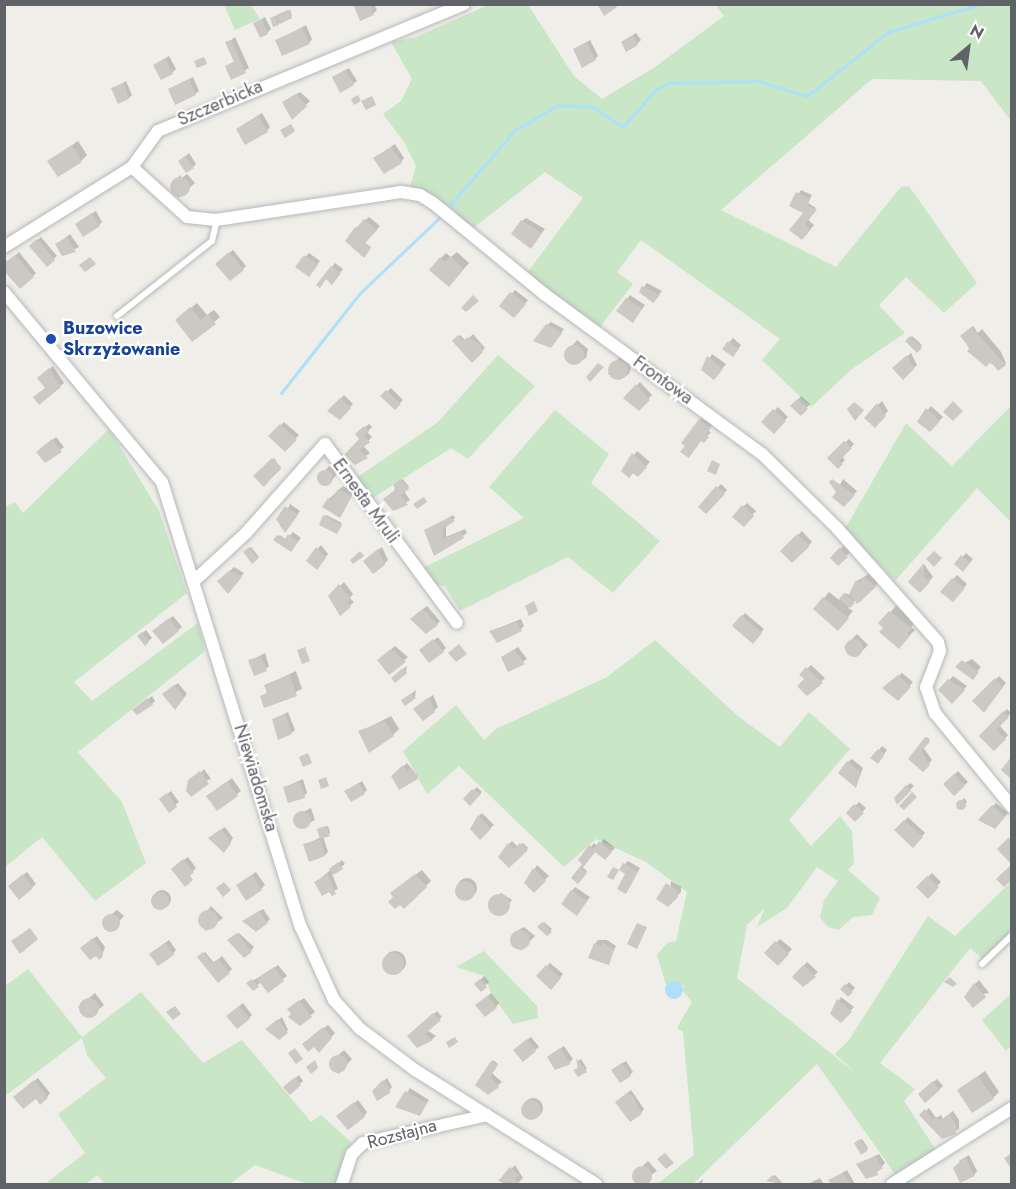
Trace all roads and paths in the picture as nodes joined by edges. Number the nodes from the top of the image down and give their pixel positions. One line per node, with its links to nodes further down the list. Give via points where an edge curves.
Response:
1 (465, 4): 2 (street, Szczerbicka, via 168,126 149,140)
2 (132, 166): 3 (street, Frontowa, via 187,217); 4 (street, Szczerbicka)
3 (218, 220): 6 (lane, via 212,241); 9 (street, Frontowa, via 401,192 420,195 434,203 544,294 762,454 837,528 938,642 940,651 926,687 935,712)
4 (4, 247)
5 (4, 292): 7 (street, Niewiadomska, via 157,473)
6 (117, 316)
7 (194, 581): 8 (street, Ernesta Mruli, via 246,533 325,444); 13 (street, Niewiadomska, via 301,927 321,978 359,1028)
8 (457, 623)
9 (1011, 807)
10 (1011, 935): 11 (lane)
11 (982, 964)
12 (1011, 1108): 16 (street)
13 (487, 1115): 14 (street, Rozstajna, via 363,1143 352,1154); 15 (street, Niewiadomska)
14 (342, 1185)
15 (596, 1185)
16 (892, 1185)

